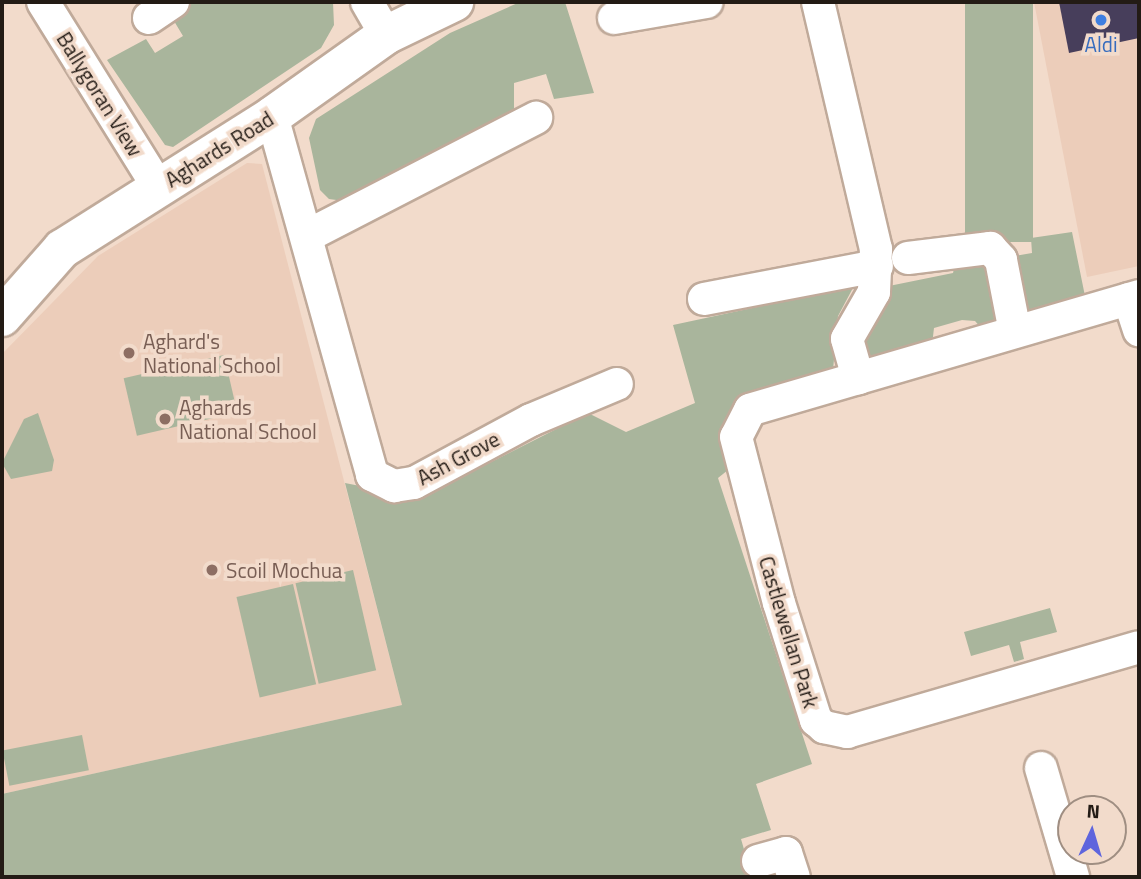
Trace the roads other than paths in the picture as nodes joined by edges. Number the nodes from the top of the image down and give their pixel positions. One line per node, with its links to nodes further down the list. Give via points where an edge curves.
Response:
1 (43, 2): 10 (street, Ballygoran View)
2 (368, 2): 7 (street)
3 (454, 2): 7 (street, Aghards Road)
4 (707, 2): 6 (street)
5 (818, 2): 13 (street, via 864,184)
6 (614, 18)
7 (386, 36): 8 (street, Aghards Road)
8 (272, 117): 10 (street, Aghards Road); 11 (street, Ash Grove)
9 (536, 118): 11 (street)
10 (158, 187): 16 (street, Aghards Road, via 62,249)
11 (307, 236): 20 (street, Ash Grove, via 365,464 382,482 414,483 531,420)
12 (908, 258): 18 (street, via 990,248 1001,260)
13 (877, 266): 15 (street); 19 (street, via 874,292 847,339)
14 (1134, 297): 17 (street, Castlewellan Park); 18 (street, Castlewellan Park)
15 (704, 299)
16 (2, 317)
17 (1139, 330)
18 (1015, 332): 19 (street, Castlewellan Park)
19 (858, 378): 21 (street, Castlewellan Park, via 750,410 736,437 816,720 847,732)
20 (617, 384)
21 (1139, 647)
22 (1041, 768): 25 (street)
23 (758, 861): 24 (street, via 786,853)
24 (794, 877)
25 (1073, 877)

